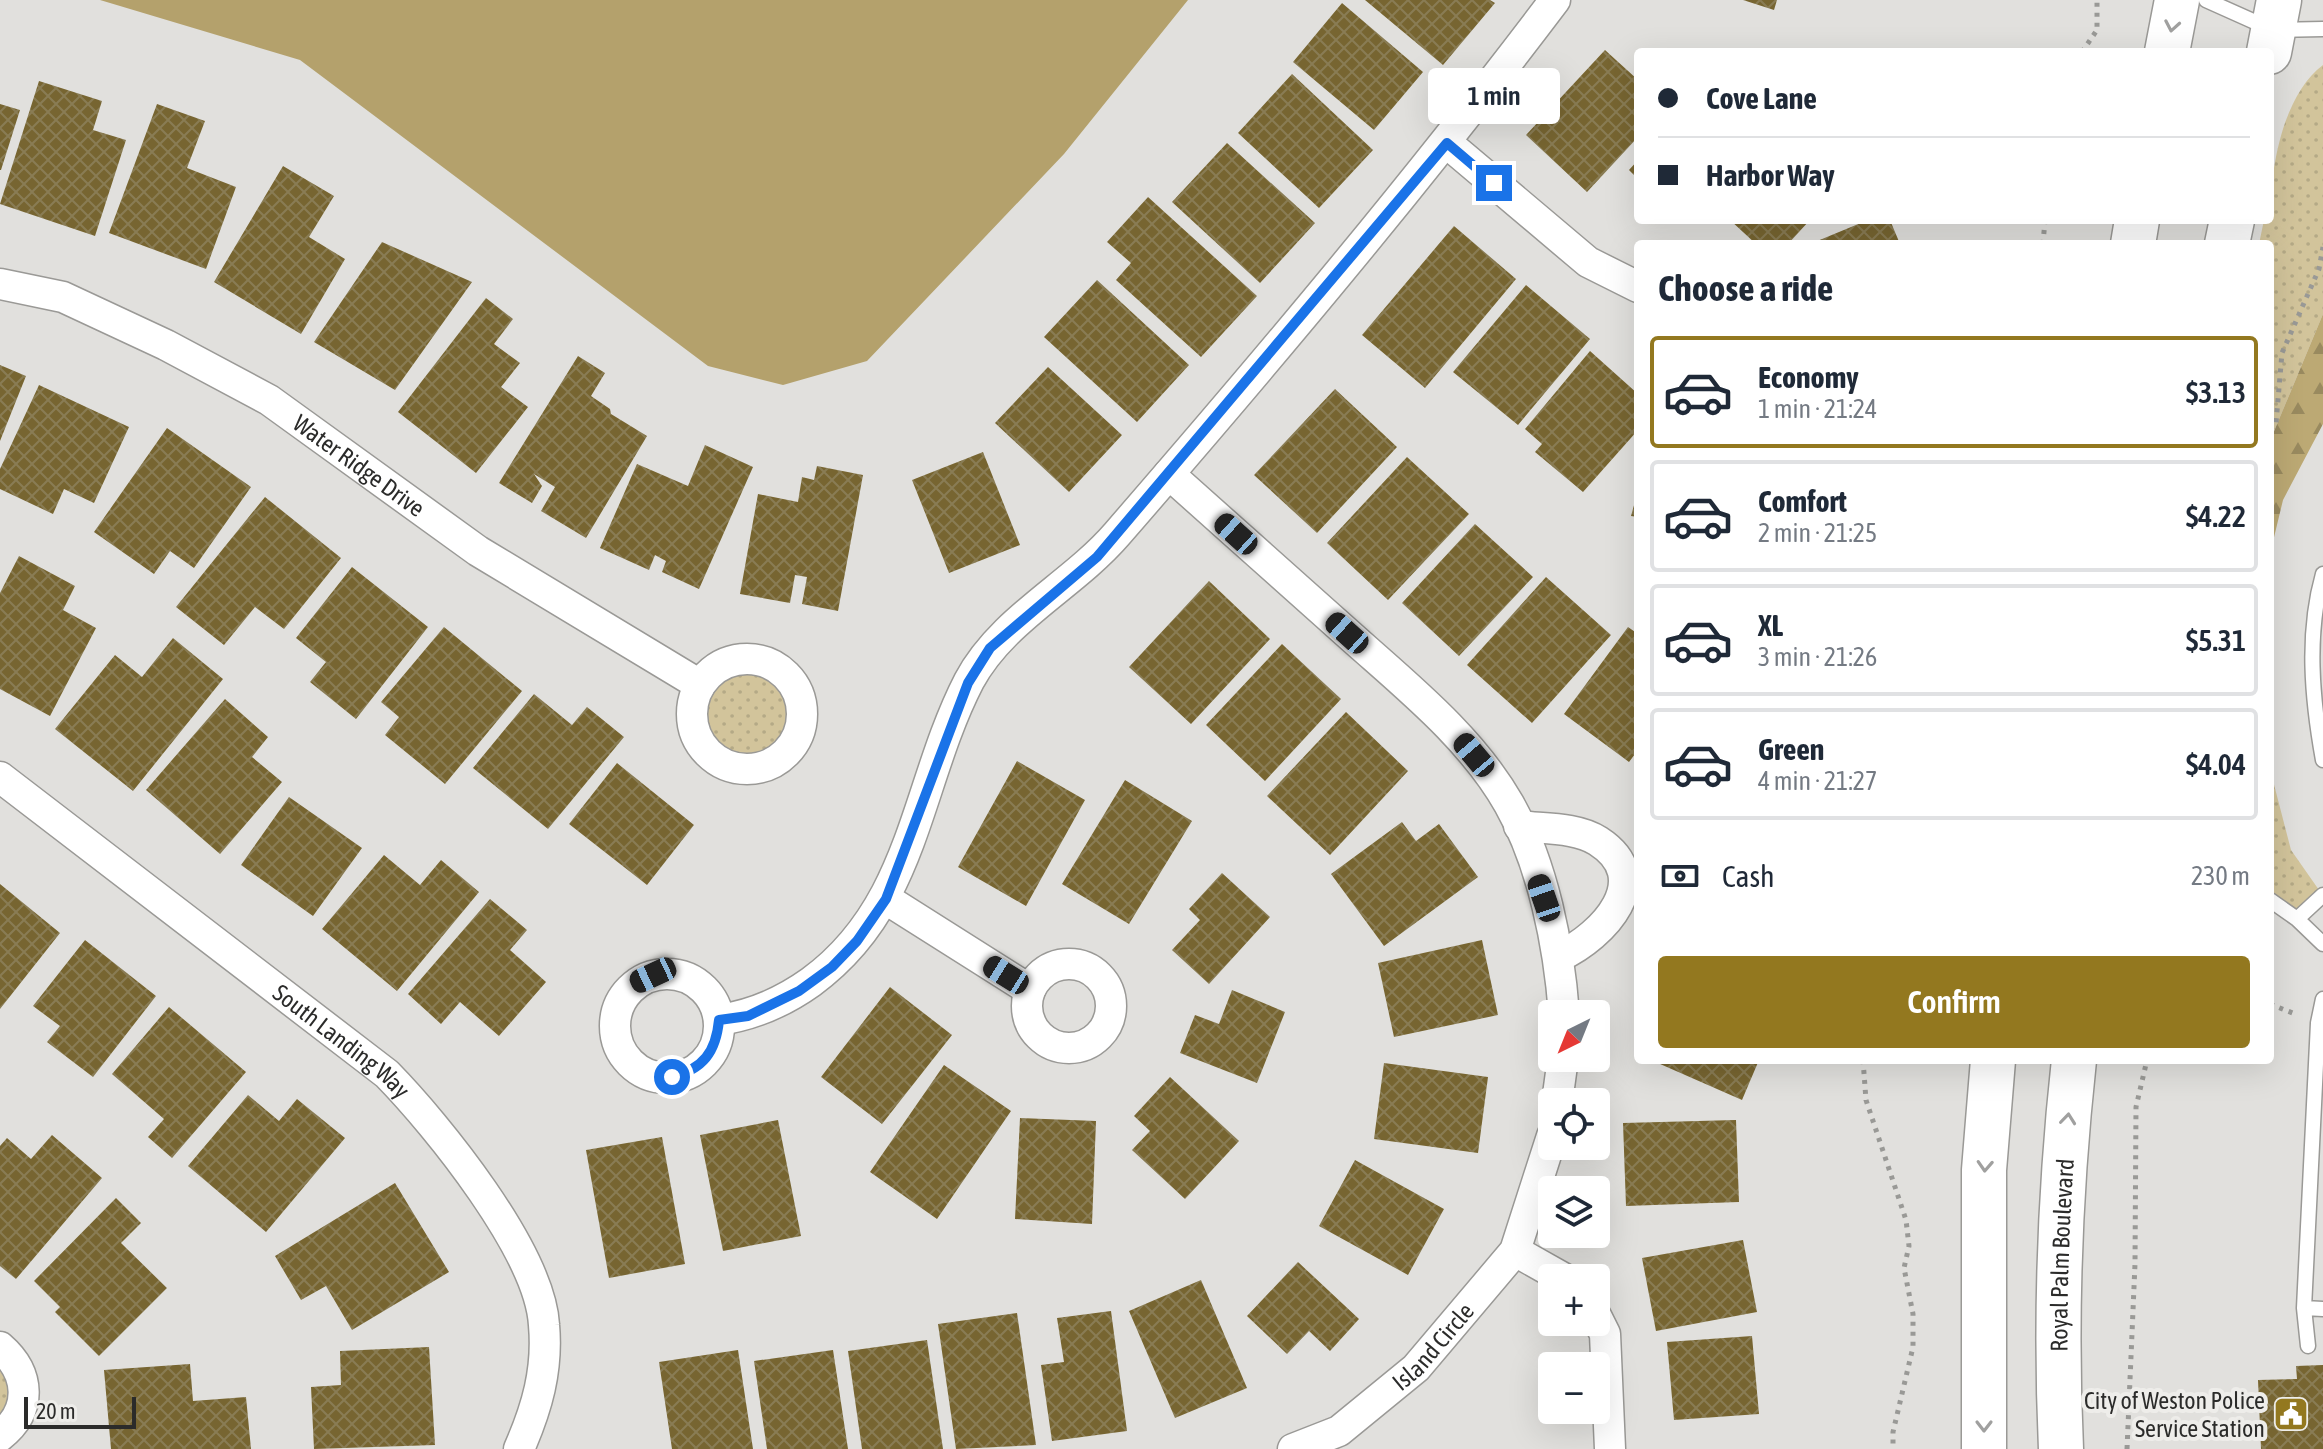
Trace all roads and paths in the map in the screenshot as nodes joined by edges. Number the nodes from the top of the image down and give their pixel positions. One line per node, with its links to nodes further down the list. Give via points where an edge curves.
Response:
1 (1555, 0): 9 (street)
2 (2097, 0): 7 (path, via 2097,30)
3 (2177, 0): 8 (main road, one-way to 8)
4 (2206, 0): 5 (lane)
5 (2274, 27): 6 (lane)
6 (2323, 29)
7 (2085, 48)
8 (2168, 48)
9 (1447, 143): 13 (street, via 1588,262); 15 (street)
10 (2323, 247): 11 (path)
11 (2321, 270): 14 (path, via 2282,353)
12 (0, 284): 17 (street, Water Ridge Drive, via 63,297 269,400 478,551)
13 (1634, 285)
14 (2274, 425)
15 (1169, 474): 20 (street, via 1455,733 1492,778); 22 (street, via 1097,557 990,648 968,683)
16 (2323, 574): 18 (lane, via 2316,599 2312,701)
17 (700, 685)
18 (2323, 760)
19 (0, 777): 45 (street, South Landing Way, via 387,1074 432,1120 528,1268 544,1322 539,1402)
20 (1519, 826): 26 (street); 26 (street, via 1584,834 1612,854 1623,871 1624,890 1616,910 1579,947)
21 (2323, 895): 24 (lane)
22 (886, 899): 27 (street); 30 (street, via 832,967 773,1005)
23 (2274, 903): 24 (lane)
24 (2297, 919): 25 (lane)
25 (2323, 944)
26 (1560, 956): 29 (street)
27 (1030, 990)
28 (2323, 999): 38 (lane)
29 (1563, 1000)
30 (719, 1020)
31 (1863, 1064): 48 (path, via 1866,1100 1906,1220 1909,1246 1904,1268 1913,1347)
32 (1993, 1064): 49 (main road, one-way to 49, via 1984,1170)
33 (2074, 1064): 50 (main road, Royal Palm Boulevard, one-way to 33, via 2064,1151)
34 (2146, 1064): 51 (path, via 2136,1107)
35 (1544, 1160): 36 (street, Island Circle)
36 (1515, 1251): 37 (street); 44 (street, Island Circle, via 1416,1368)
37 (1538, 1264)
38 (2304, 1308): 39 (lane); 41 (lane)
39 (2323, 1309)
40 (1605, 1336): 47 (street)
41 (2308, 1346)
42 (0, 1347): 43 (street, via 14,1359 25,1393 21,1412)
43 (0, 1436)
44 (1342, 1440): 46 (street, Island Circle)
45 (519, 1449)
46 (1293, 1449)
47 (1610, 1449)
48 (1893, 1449)
49 (1984, 1449)
50 (2061, 1449)
51 (2127, 1449)

